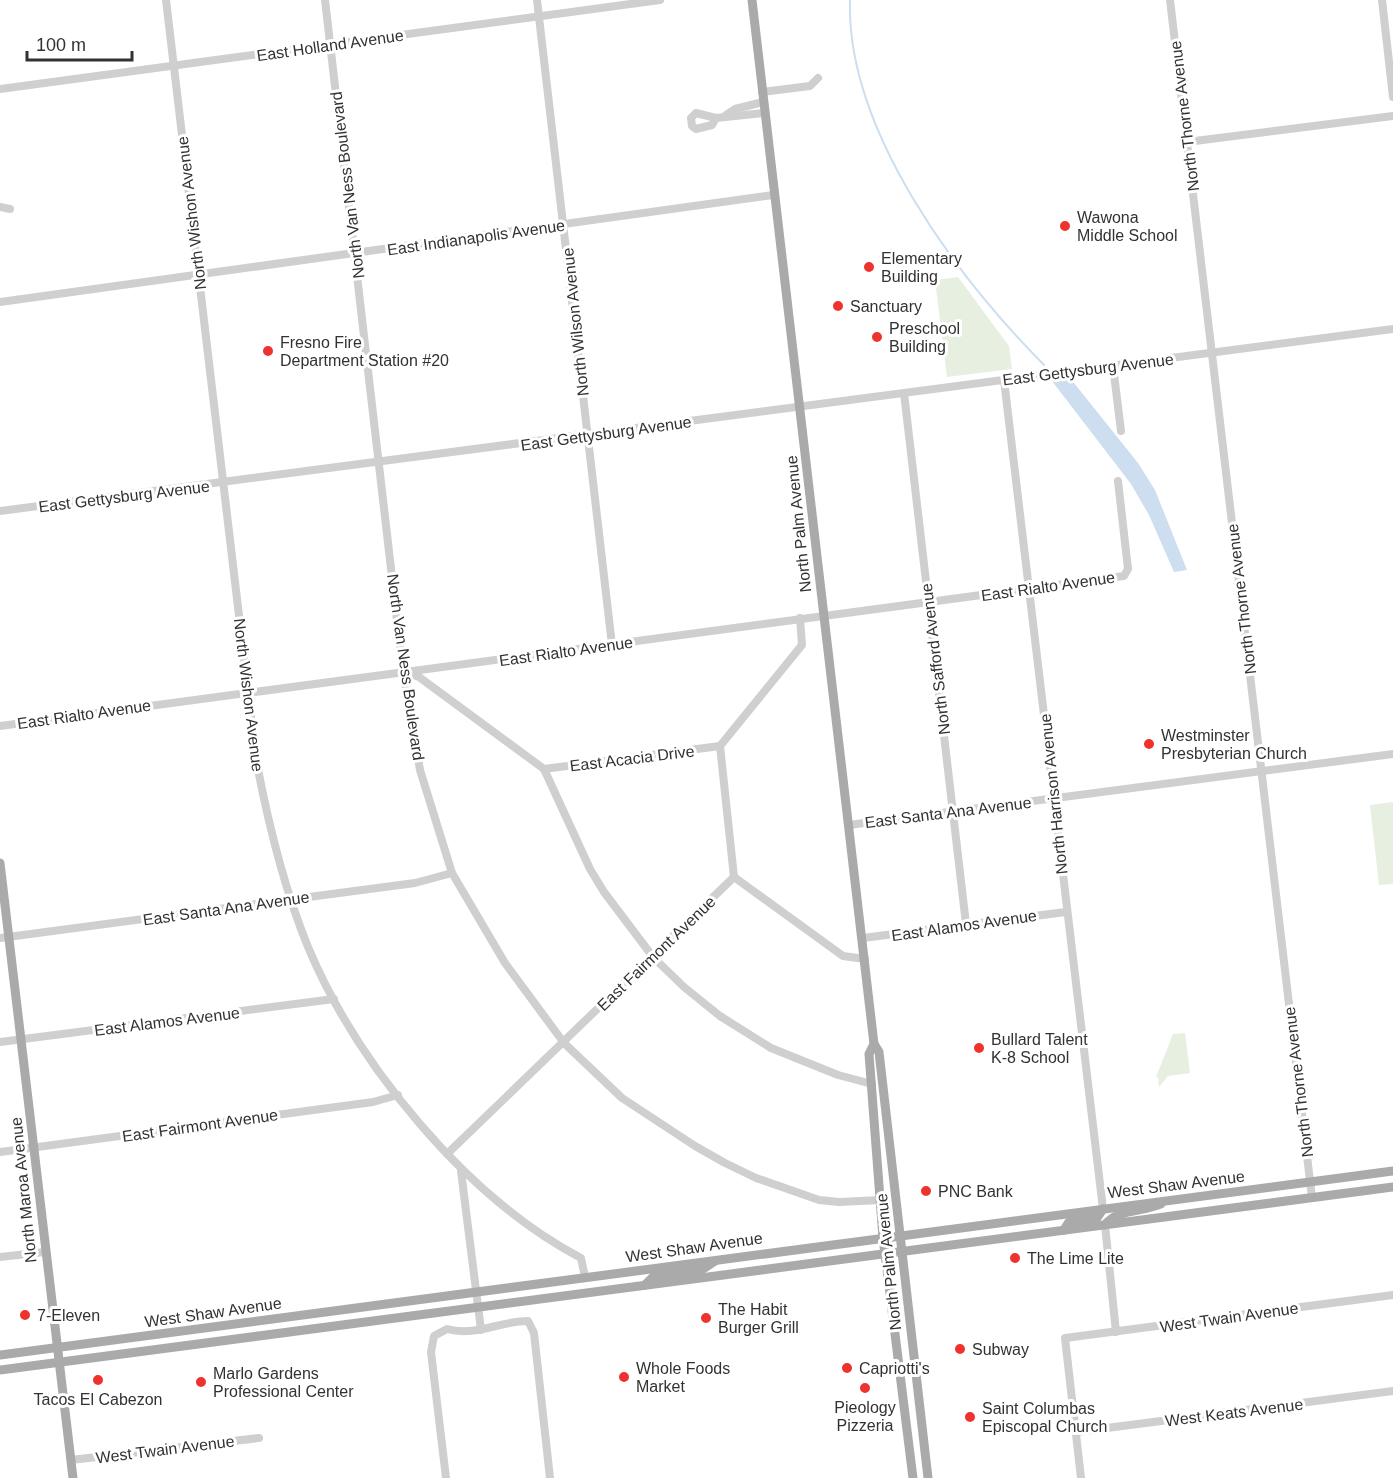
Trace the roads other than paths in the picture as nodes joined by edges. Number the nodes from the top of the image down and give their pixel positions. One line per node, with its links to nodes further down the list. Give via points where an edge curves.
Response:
1 (166, 0): 10 (street, North Wishon Avenue)
2 (325, 0): 9 (street, North Van Ness Boulevard)
3 (537, 0): 8 (street, North Wilson Avenue)
4 (660, 0): 8 (street, East Holland Avenue)
5 (752, 0): 13 (main road, North Palm Avenue)
6 (1170, 0): 17 (street, North Thorne Avenue)
7 (1382, 0): 14 (street)
8 (538, 17): 9 (street, East Holland Avenue); 21 (street, North Wilson Avenue)
9 (330, 44): 10 (street, East Holland Avenue); 22 (street, North Van Ness Boulevard)
10 (174, 66): 12 (street, East Holland Avenue); 23 (street, North Wishon Avenue)
11 (818, 78): 13 (street, via 810,86)
12 (0, 89)
13 (763, 97): 15 (main road, North Palm Avenue); 15 (street, via 720,116)
14 (1393, 97)
15 (764, 113): 18 (main road, North Palm Avenue)
16 (1393, 116): 17 (street)
17 (1186, 142): 26 (street, North Thorne Avenue)
18 (773, 195): 21 (street, East Indianapolis Avenue); 30 (main road, North Palm Avenue)
19 (0, 207): 20 (street)
20 (10, 209)
21 (565, 223): 22 (street, East Indianapolis Avenue); 32 (street, North Wilson Avenue)
22 (355, 254): 23 (street, East Indianapolis Avenue); 33 (street, North Van Ness Boulevard)
23 (198, 275): 24 (street, East Indianapolis Avenue); 35 (street, North Wishon Avenue)
24 (0, 302)
25 (1393, 329): 26 (street, East Gettysburg Avenue)
26 (1212, 353): 27 (street, East Gettysburg Avenue); 48 (street, North Thorne Avenue)
27 (1113, 366): 28 (street, East Gettysburg Avenue); 31 (street)
28 (1004, 380): 29 (street, East Gettysburg Avenue); 37 (street, North Harrison Avenue)
29 (904, 393): 30 (street, East Gettysburg Avenue); 38 (street, North Safford Avenue)
30 (801, 407): 32 (street, East Gettysburg Avenue); 39 (main road, North Palm Avenue)
31 (1121, 431)
32 (588, 435): 33 (street, East Gettysburg Avenue); 41 (street, North Wilson Avenue)
33 (381, 463): 35 (street, East Gettysburg Avenue); 42 (street, North Van Ness Boulevard)
34 (1118, 481): 37 (street, East Rialto Avenue, via 1128,569 1124,576)
35 (223, 484): 36 (street, East Gettysburg Avenue); 43 (street, North Wishon Avenue)
36 (0, 511)
37 (1030, 590): 38 (street, East Rialto Avenue); 49 (street, North Harrison Avenue)
38 (929, 603): 39 (street, East Rialto Avenue); 50 (street, North Safford Avenue)
39 (824, 616): 40 (street, East Rialto Avenue); 51 (main road, North Palm Avenue)
40 (800, 618): 41 (street, East Rialto Avenue); 45 (street, via 802,645)
41 (612, 645): 42 (street, East Rialto Avenue)
42 (403, 672): 43 (street, East Rialto Avenue); 47 (street, via 419,677); 53 (street, North Van Ness Boulevard, via 420,770)
43 (248, 692): 44 (street, East Rialto Avenue); 55 (street, North Wishon Avenue, via 266,812)
44 (0, 726)
45 (720, 746): 47 (street, East Acacia Drive); 54 (street)
46 (1393, 754): 48 (street, East Santa Ana Avenue)
47 (544, 769): 60 (street, via 590,868)
48 (1262, 772): 49 (street, East Santa Ana Avenue); 74 (street, North Thorne Avenue)
49 (1054, 799): 50 (street, East Santa Ana Avenue); 56 (street, North Harrison Avenue)
50 (953, 812): 51 (street, East Santa Ana Avenue); 57 (street, North Safford Avenue)
51 (849, 825): 59 (main road, North Palm Avenue)
52 (0, 863): 58 (main road, North Maroa Avenue)
53 (452, 873): 55 (street, East Santa Ana Avenue, via 415,883); 65 (street, North Van Ness Boulevard, via 506,963)
54 (735, 877): 60 (street, East Fairmont Avenue); 61 (street, via 843,956)
55 (291, 899): 58 (street, East Santa Ana Avenue); 62 (street, North Wishon Avenue)
56 (1066, 912): 57 (street, East Alamos Avenue); 79 (street, North Harrison Avenue)
57 (966, 924): 59 (street, East Alamos Avenue)
58 (5, 937): 63 (main road, North Maroa Avenue)
59 (863, 938): 61 (main road, North Palm Avenue)
60 (653, 957): 65 (street, East Fairmont Avenue); 67 (street, via 720,1016 758,1041 838,1075)
61 (865, 960): 66 (main road, North Palm Avenue)
62 (334, 999): 63 (street, East Alamos Avenue); 68 (street, North Wishon Avenue, via 361,1046)
63 (20, 1039): 64 (street, East Alamos Avenue); 69 (main road, North Maroa Avenue)
64 (0, 1042)
65 (564, 1043): 71 (street, East Fairmont Avenue); 77 (street, North Van Ness Boulevard, via 622,1098 725,1163 819,1200)
66 (874, 1044): 67 (main road, North Palm Avenue, via 869,1054); 82 (main road, North Palm Avenue, via 879,1052)
67 (872, 1084): 77 (main road, North Palm Avenue)
68 (398, 1095): 69 (street, East Fairmont Avenue, via 373,1102); 71 (street, North Wishon Avenue)
69 (35, 1147): 70 (street, East Fairmont Avenue); 84 (main road, North Maroa Avenue)
70 (0, 1152)
71 (447, 1154): 72 (street, North Wishon Avenue)
72 (461, 1171): 89 (street, North Wishon Avenue, via 532,1230 581,1258); 91 (street)
73 (1393, 1171): 74 (main road, West Shaw Avenue)
74 (1310, 1182): 76 (street, North Thorne Avenue); 78 (main road, West Shaw Avenue)
75 (1393, 1187): 76 (main road, West Shaw Avenue)
76 (1312, 1198): 80 (main road, West Shaw Avenue)
77 (881, 1200): 83 (main road, North Palm Avenue)
78 (1172, 1200): 79 (main road, West Shaw Avenue); 80 (main road, via 1142,1212 1113,1216)
79 (1103, 1209): 81 (main road, via 1097,1218 1069,1222); 82 (main road, West Shaw Avenue)
80 (1105, 1225): 81 (main road, West Shaw Avenue); 95 (street)
81 (1064, 1230): 85 (main road, West Shaw Avenue)
82 (900, 1236): 83 (main road, West Shaw Avenue); 85 (main road, North Palm Avenue)
83 (883, 1238): 86 (main road, North Palm Avenue); 88 (main road, West Shaw Avenue)
84 (45, 1251): 87 (street); 96 (main road, North Maroa Avenue)
85 (902, 1251): 86 (main road, West Shaw Avenue); 108 (main road, North Palm Avenue)
86 (885, 1253): 90 (main road, West Shaw Avenue); 107 (main road, North Palm Avenue)
87 (0, 1257)
88 (717, 1260): 89 (main road, West Shaw Avenue); 90 (main road, via 703,1269 654,1276)
89 (585, 1277): 91 (main road, West Shaw Avenue)
90 (645, 1285): 93 (main road, West Shaw Avenue)
91 (476, 1292): 93 (street); 96 (main road, West Shaw Avenue)
92 (1393, 1295): 95 (street, West Twain Avenue)
93 (477, 1307): 94 (street); 98 (main road, West Shaw Avenue)
94 (481, 1330): 105 (street, via 462,1333 447,1329 435,1336 431,1352); 106 (street, via 528,1321 534,1333)
95 (1116, 1332): 101 (street, West Twain Avenue, via 1065,1338)
96 (57, 1348): 97 (main road, West Shaw Avenue); 98 (main road, North Maroa Avenue)
97 (0, 1355)
98 (59, 1362): 99 (main road, West Shaw Avenue); 103 (main road, North Maroa Avenue)
99 (0, 1370)
100 (1393, 1391): 101 (street, West Keats Avenue)
101 (1076, 1432): 109 (street)
102 (259, 1438): 103 (street, West Twain Avenue)
103 (71, 1460): 104 (main road, North Maroa Avenue)
104 (73, 1478)
105 (446, 1478)
106 (550, 1478)
107 (914, 1478)
108 (927, 1478)
109 (1081, 1478)

